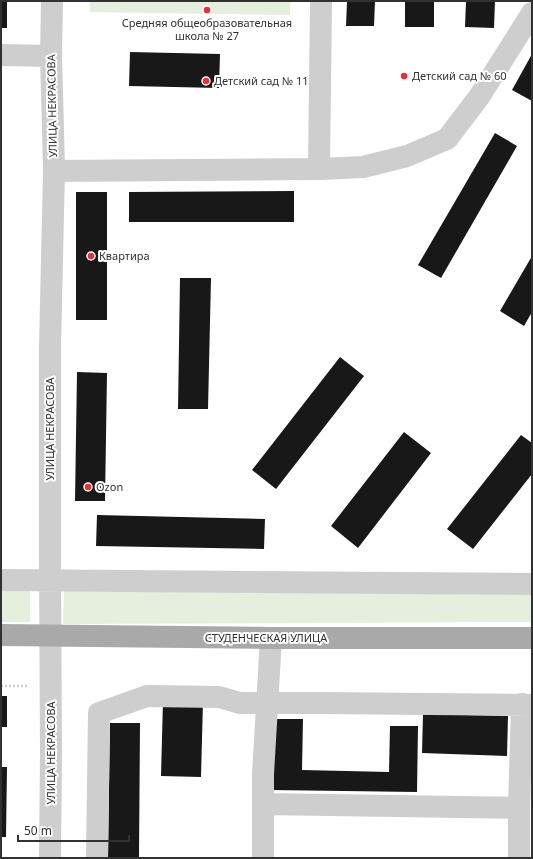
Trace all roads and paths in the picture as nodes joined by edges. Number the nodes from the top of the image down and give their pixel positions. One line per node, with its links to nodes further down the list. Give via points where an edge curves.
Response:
1 (52, 1): 5 (street, УЛИЦА НЕКРАСОВА)
2 (321, 1): 6 (street)
3 (532, 13): 6 (street, via 480,97 447,139 407,156 363,167)
4 (1, 55): 5 (street)
5 (51, 56): 7 (street, УЛИЦА НЕКРАСОВА)
6 (319, 169): 7 (street)
7 (54, 171): 9 (street, УЛИЦА НЕКРАСОВА, via 50,347)
8 (1, 580): 9 (street)
9 (50, 580): 10 (street); 12 (street, УЛИЦА НЕКРАСОВА)
10 (532, 584)
11 (1, 635): 12 (main road, СТУДЕНЧЕСКАЯ УЛИЦА)
12 (50, 636): 13 (main road, СТУДЕНЧЕСКАЯ УЛИЦА); 21 (street, УЛИЦА НЕКРАСОВА)
13 (271, 638): 14 (main road, СТУДЕНЧЕСКАЯ УЛИЦА); 17 (street)
14 (532, 638)
15 (1, 686): 16 (path)
16 (29, 686)
17 (268, 703): 18 (street); 19 (street); 22 (street, via 240,703 219,697 147,696 99,713)
18 (527, 704): 20 (street)
19 (263, 804): 20 (street); 23 (street)
20 (519, 808): 24 (street)
21 (50, 858)
22 (97, 858)
23 (263, 858)
24 (519, 858)

